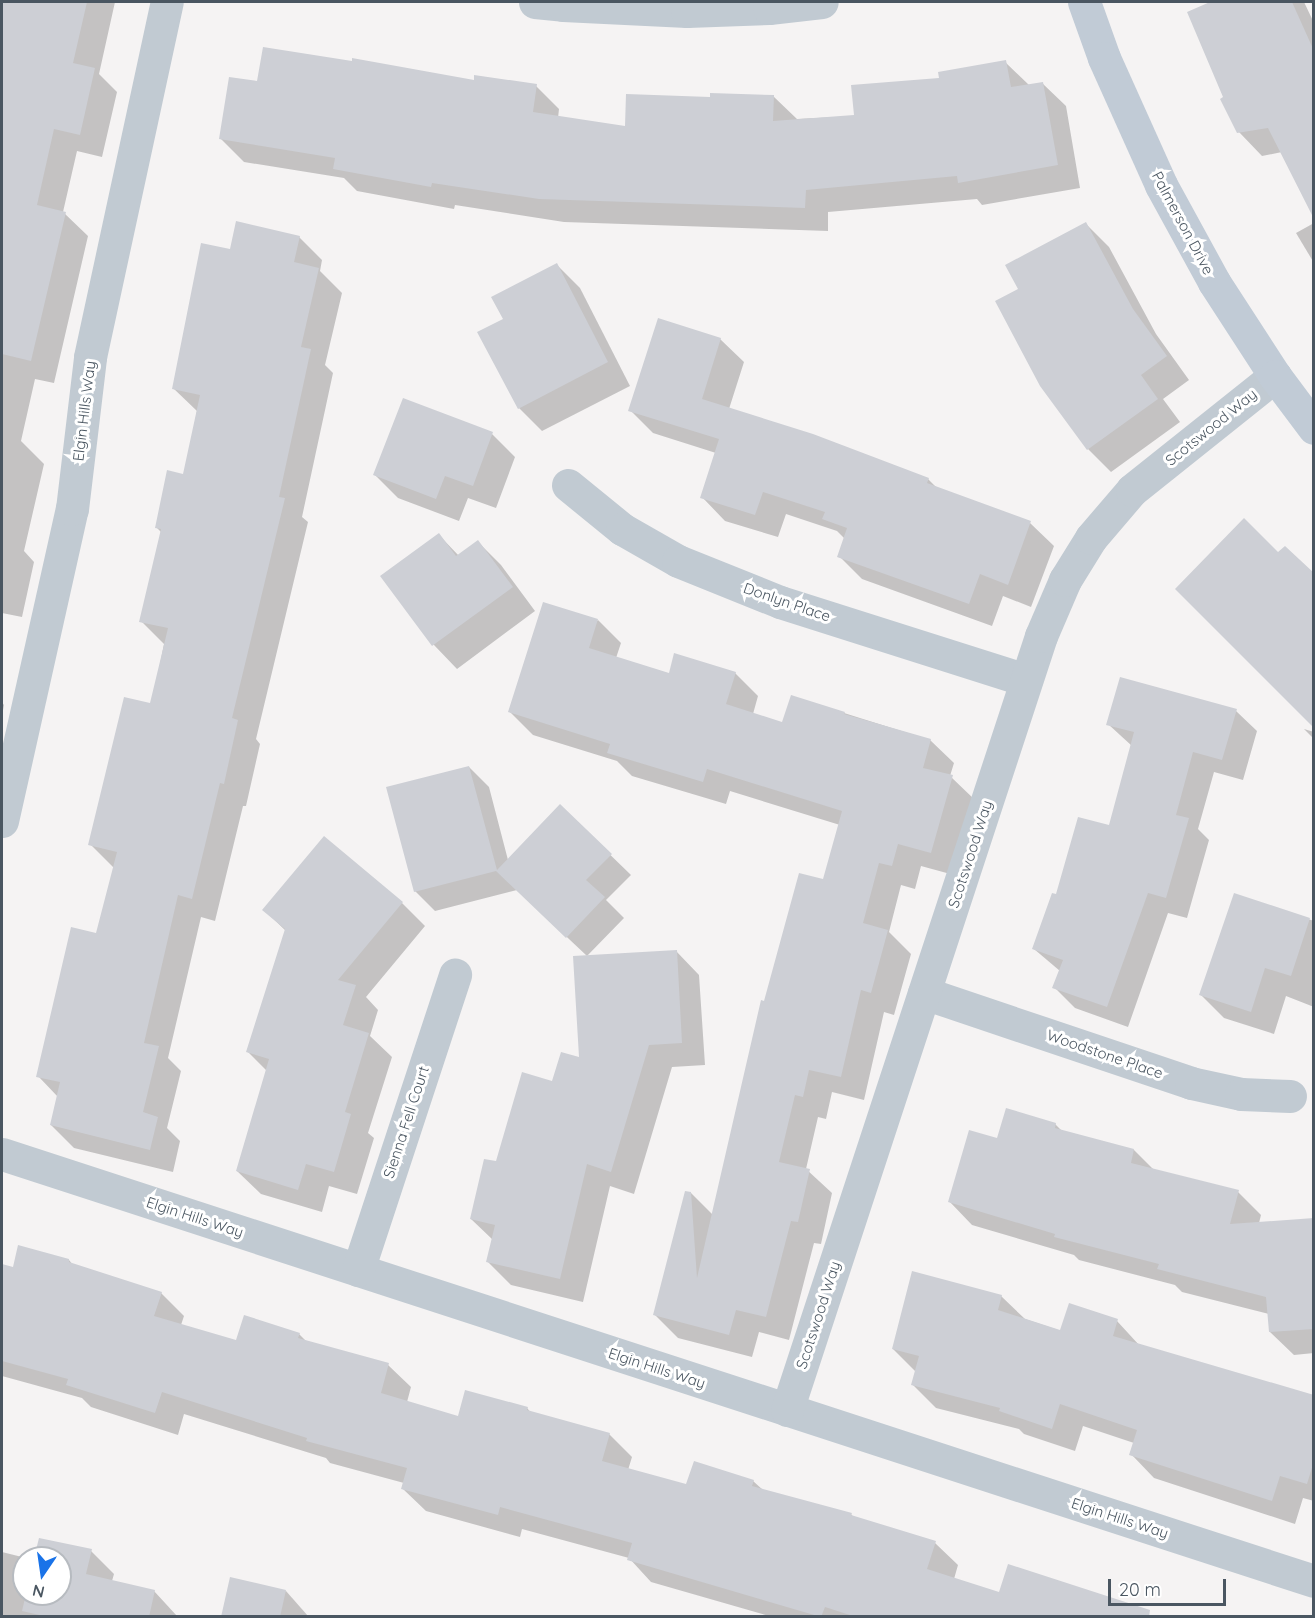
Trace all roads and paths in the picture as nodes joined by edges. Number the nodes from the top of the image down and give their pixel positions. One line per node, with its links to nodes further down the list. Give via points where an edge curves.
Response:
1 (167, 2): 9 (street, Elgin Hills Way, via 90,357 72,509)
2 (535, 2): 3 (street, via 687,11)
3 (822, 2)
4 (1084, 2): 5 (street, Palmerson Drive, via 1104,58 1161,185 1214,282)
5 (1275, 376): 6 (street, Palmerson Drive); 8 (street, Scotswood Way, via 1132,490 1091,538 1065,580)
6 (1314, 428)
7 (568, 485): 8 (street, Donlyn Place, via 622,529 678,561 780,602)
8 (1026, 680): 11 (street, Scotswood Way)
9 (2, 822)
10 (454, 975): 14 (street, Sienna Fell Court)
11 (924, 993): 12 (street, Woodstone Place, via 1191,1083 1240,1094); 15 (street, Scotswood Way)
12 (1290, 1096)
13 (2, 1154): 14 (street, Elgin Hills Way)
14 (358, 1270): 15 (street, Elgin Hills Way)
15 (787, 1410): 16 (street, Elgin Hills Way)
16 (1314, 1581)

